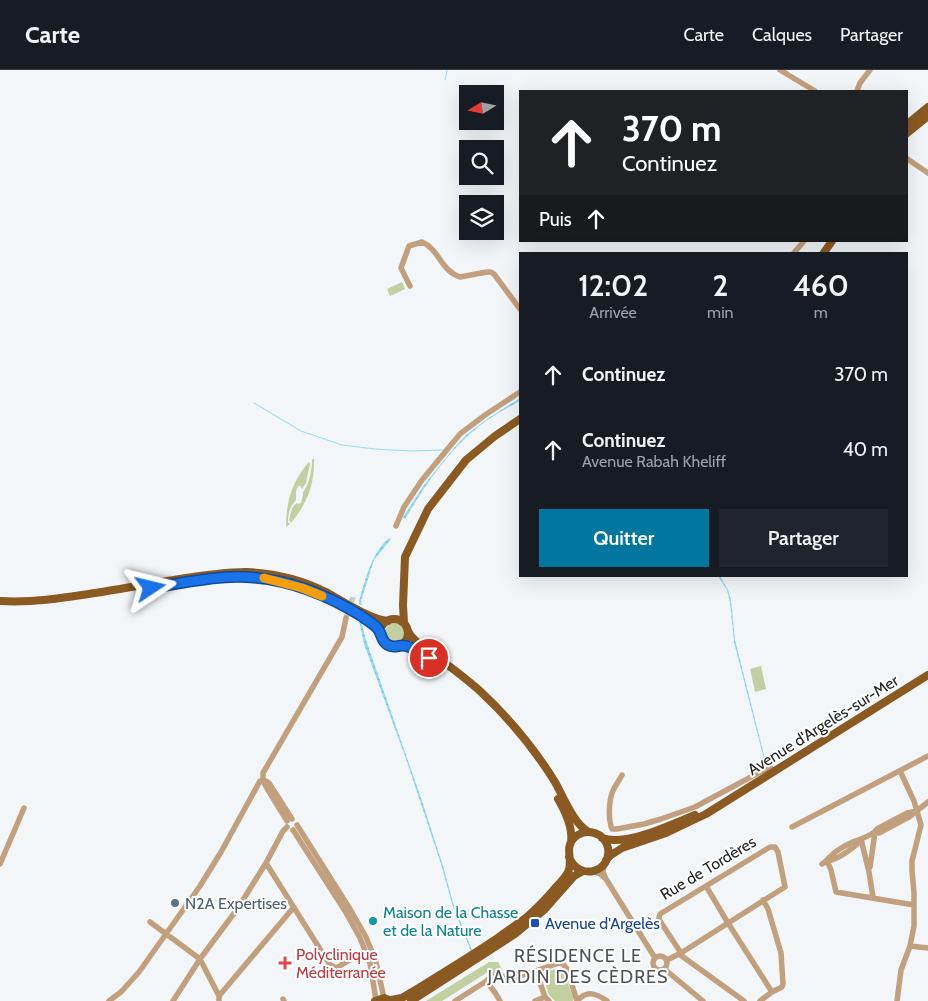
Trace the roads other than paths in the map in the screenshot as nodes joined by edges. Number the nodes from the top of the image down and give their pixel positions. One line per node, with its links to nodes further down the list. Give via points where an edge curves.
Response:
1 (780, 70): 3 (street)
2 (870, 70): 4 (street)
3 (813, 90)
4 (857, 90)
5 (928, 107): 7 (main road)
6 (928, 116): 8 (main road)
7 (908, 123)
8 (908, 132)
9 (908, 159): 10 (street)
10 (928, 174)
11 (803, 242): 12 (street)
12 (795, 252)
13 (410, 286): 14 (street, via 401,268 409,246 422,242 429,244 444,267 456,276 494,274)
14 (519, 308)
15 (519, 393): 17 (street, via 460,434 422,480)
16 (519, 421): 19 (main road, via 466,460 428,509 405,557)
17 (396, 526)
18 (0, 601): 22 (main road, via 63,598 204,575 247,572 302,582 377,618)
19 (403, 605): 22 (main road, via 400,615); 23 (main road)
20 (0, 606): 25 (main road, via 63,603 203,579 265,578 323,596 362,617)
21 (346, 618): 32 (street, via 342,637 263,773)
22 (391, 620): 23 (main road); 25 (main road, via 383,626)
23 (404, 623): 24 (main road)
24 (408, 631): 26 (main road, via 407,639); 41 (main road, via 419,644 478,690 510,722 539,758 580,826)
25 (381, 634): 26 (main road, via 390,646)
26 (401, 645): 45 (main road, via 418,651 452,674 506,724 557,796 568,822)
27 (928, 675): 35 (main road, Avenue d'Argelès-sur-Mer)
28 (928, 756): 30 (street)
29 (771, 768): 31 (street, via 695,807 653,822 612,829 612,793)
30 (900, 771): 38 (street); 40 (street)
31 (622, 775)
32 (263, 781): 33 (street); 34 (street); 39 (street, via 269,783)
33 (257, 790): 34 (street); 61 (street, via 209,873)
34 (268, 790): 39 (street)
35 (732, 798): 43 (main road, Avenue d'Argelès-sur-Mer, via 643,835); 47 (main road, Avenue d'Argelès-sur-Mer, via 681,827 622,848)
36 (928, 802): 38 (street)
37 (24, 808): 49 (street)
38 (917, 811): 42 (street, via 907,813); 57 (street, via 921,825 912,861)
39 (291, 825): 48 (street, via 283,831); 64 (street, via 345,912); 75 (street, via 366,937 376,962)
40 (792, 827)
41 (588, 832): 43 (main road); 45 (main road)
42 (875, 832): 44 (street); 52 (street)
43 (602, 838): 47 (main road, via 608,848)
44 (861, 839): 52 (street); 55 (street, via 830,856 824,863 832,870 836,892)
45 (571, 842): 46 (main road)
46 (569, 857): 50 (main road, via 574,866); 75 (main road, via 568,872 526,918 402,998)
47 (605, 862): 51 (main road); 53 (street)
48 (266, 863): 58 (street); 67 (street)
49 (0, 864)
50 (583, 871): 51 (main road); 78 (main road, via 515,934)
51 (592, 871): 53 (street)
52 (869, 872): 55 (street)
53 (606, 879): 66 (street)
54 (706, 886): 56 (street, Rue de Tordères, via 775,847 785,887); 60 (street); 65 (street, Rue de Tordères, via 660,914 660,922)
55 (872, 897): 57 (street)
56 (763, 900): 60 (street); 72 (street, via 781,953 783,984)
57 (914, 905): 62 (street)
58 (294, 907): 64 (street, via 330,965 336,968); 73 (street)
59 (150, 922): 61 (street)
60 (728, 923): 65 (street); 72 (street)
61 (166, 933): 67 (street); 76 (street, via 130,982)
62 (910, 946): 63 (street); 87 (street, via 901,970)
63 (928, 948)
64 (365, 951): 75 (street)
65 (680, 953): 68 (street); 85 (street)
66 (655, 958): 68 (street, via 662,956); 69 (street, via 655,968)
67 (200, 959): 73 (street); 77 (street)
68 (667, 960): 69 (street)
69 (665, 969): 84 (street)
70 (536, 971): 71 (street, via 514,978 493,975); 74 (street); 82 (street, via 564,964)
71 (485, 982): 79 (street); 80 (street)
72 (772, 992): 86 (street)
73 (219, 999)
74 (547, 999): 81 (street)
75 (384, 1000)
76 (109, 1001)
77 (174, 1001)
78 (411, 1001)
79 (455, 1001)
80 (500, 1001)
81 (535, 1001)
82 (577, 1001): 83 (street, via 582,995 589,994 599,995)
83 (607, 1001)
84 (703, 1001)
85 (744, 1001)
86 (760, 1001)
87 (898, 1001)

